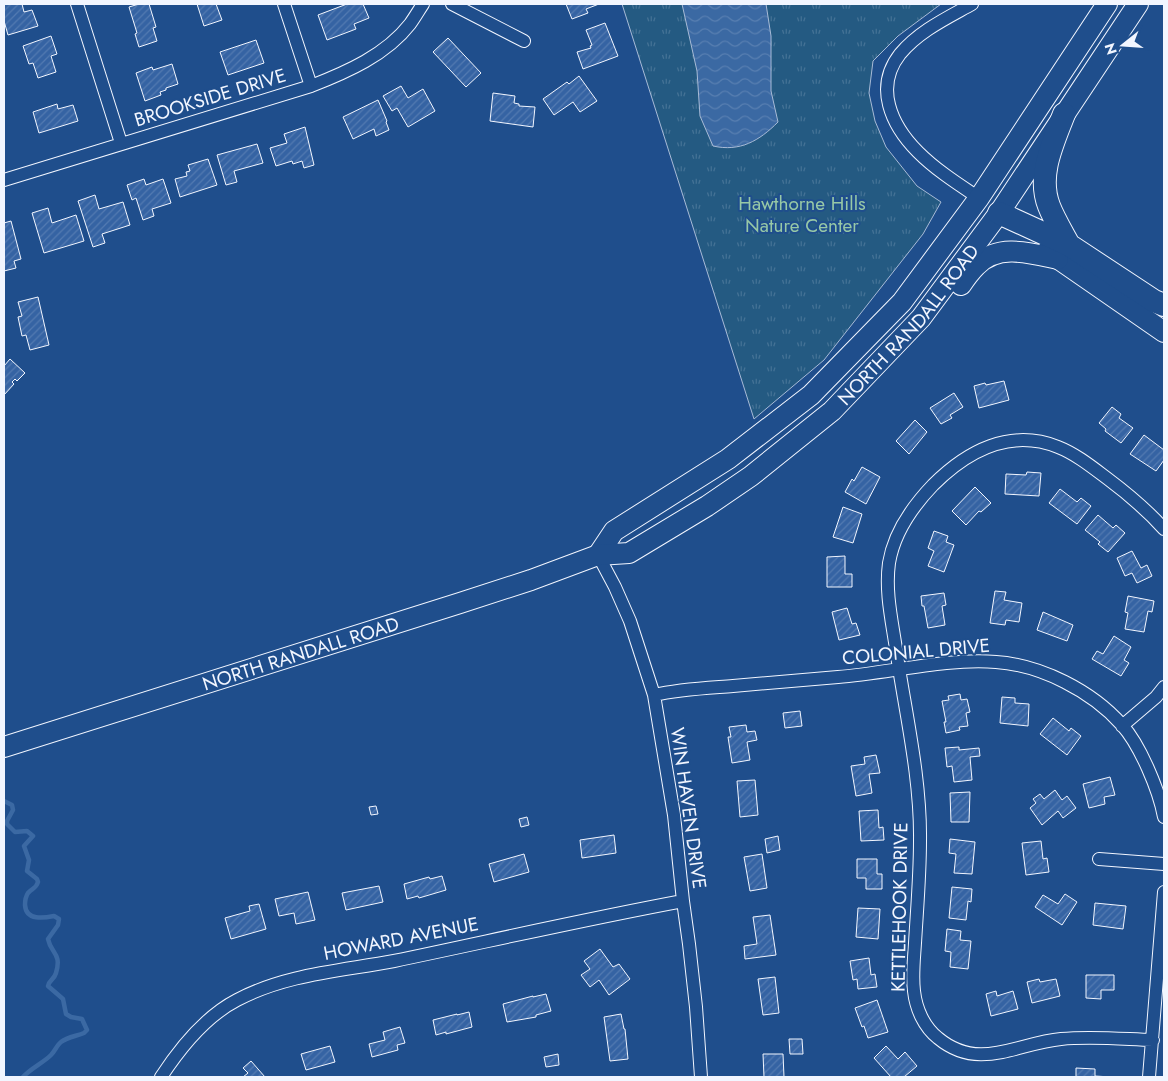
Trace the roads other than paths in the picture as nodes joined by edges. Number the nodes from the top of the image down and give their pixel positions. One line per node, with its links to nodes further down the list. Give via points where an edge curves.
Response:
1 (77, 4): 11 (street, BROOKSIDE DRIVE)
2 (284, 4): 9 (street, BROOKSIDE DRIVE)
3 (423, 4): 9 (street, BROOKSIDE DRIVE, via 410,24 383,50 355,67)
4 (452, 4): 8 (street)
5 (972, 4): 13 (street, via 910,44 893,64 886,89 901,132 918,152)
6 (1107, 4): 13 (main road, NORTH RANDALL ROAD)
7 (1138, 4): 10 (main road, NORTH RANDALL ROAD)
8 (524, 41)
9 (311, 86): 11 (street, BROOKSIDE DRIVE)
10 (1064, 114): 14 (main road, NORTH RANDALL ROAD); 15 (highway, via 1048,158 1045,183)
11 (121, 144): 12 (street, BROOKSIDE DRIVE)
12 (4, 180)
13 (979, 198): 20 (main road, NORTH RANDALL ROAD, via 902,302 811,395 728,459 614,531)
14 (999, 213): 15 (highway); 18 (main road, NORTH RANDALL ROAD, via 921,318)
15 (1063, 252): 16 (highway); 17 (main road); 18 (main road, via 1005,252 986,258 920,335)
16 (1164, 305)
17 (1164, 332)
18 (885, 355): 20 (main road, NORTH RANDALL ROAD, via 832,411 707,506 628,553)
19 (1164, 528): 21 (street, KETTLEHOOK DRIVE, via 1102,475 1058,446 1026,440 994,444 973,453 942,476 916,504 903,523 894,546 889,562 888,597)
20 (598, 555): 23 (street, WIN HAVEN DRIVE, via 630,621); 25 (main road, NORTH RANDALL ROAD, via 460,603)
21 (899, 670): 23 (street, COLONIAL DRIVE); 24 (street, COLONIAL DRIVE, via 973,661 1021,666 1068,684 1088,696); 31 (street, KETTLEHOOK DRIVE, via 920,818 913,979 917,1005 929,1029 937,1038 958,1050 980,1055 1060,1039)
22 (1164, 687): 24 (street, via 1156,698)
23 (654, 695): 30 (street, WIN HAVEN DRIVE, via 674,816)
24 (1122, 726): 26 (street, COLONIAL DRIVE, via 1145,762 1157,789)
25 (4, 747)
26 (1164, 817)
27 (1099, 859): 28 (street)
28 (1164, 864)
29 (1164, 892): 31 (street)
30 (682, 901): 32 (street, HOWARD AVENUE, via 276,984 238,1000 210,1019); 33 (street, WIN HAVEN DRIVE)
31 (1152, 1040): 34 (street)
32 (161, 1077)
33 (701, 1077)
34 (1149, 1077)

